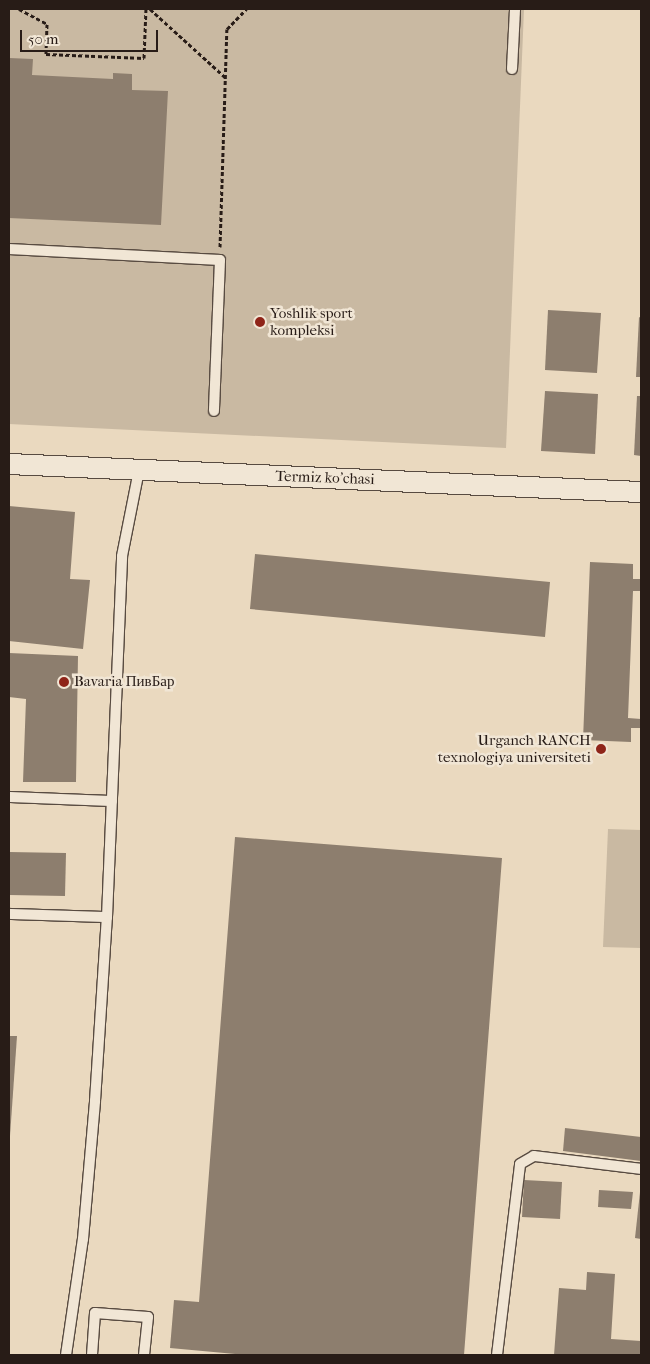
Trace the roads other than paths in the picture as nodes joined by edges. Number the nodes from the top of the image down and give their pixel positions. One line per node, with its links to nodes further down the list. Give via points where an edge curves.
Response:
1 (515, 9): 2 (lane)
2 (512, 69)
3 (9, 249): 4 (lane, via 220,260)
4 (214, 411)
5 (9, 464): 6 (street, Termiz ko'chasi)
6 (139, 470): 7 (street, Termiz ko'chasi); 9 (lane, via 122,556)
7 (641, 492)
8 (9, 797): 9 (lane)
9 (112, 801): 11 (lane)
10 (9, 914): 11 (lane)
11 (107, 917): 13 (lane, via 82,1239)
12 (641, 1169): 16 (lane, via 534,1156 520,1164)
13 (66, 1355)
14 (92, 1355): 15 (lane, via 95,1313 148,1317)
15 (144, 1355)
16 (497, 1355)

